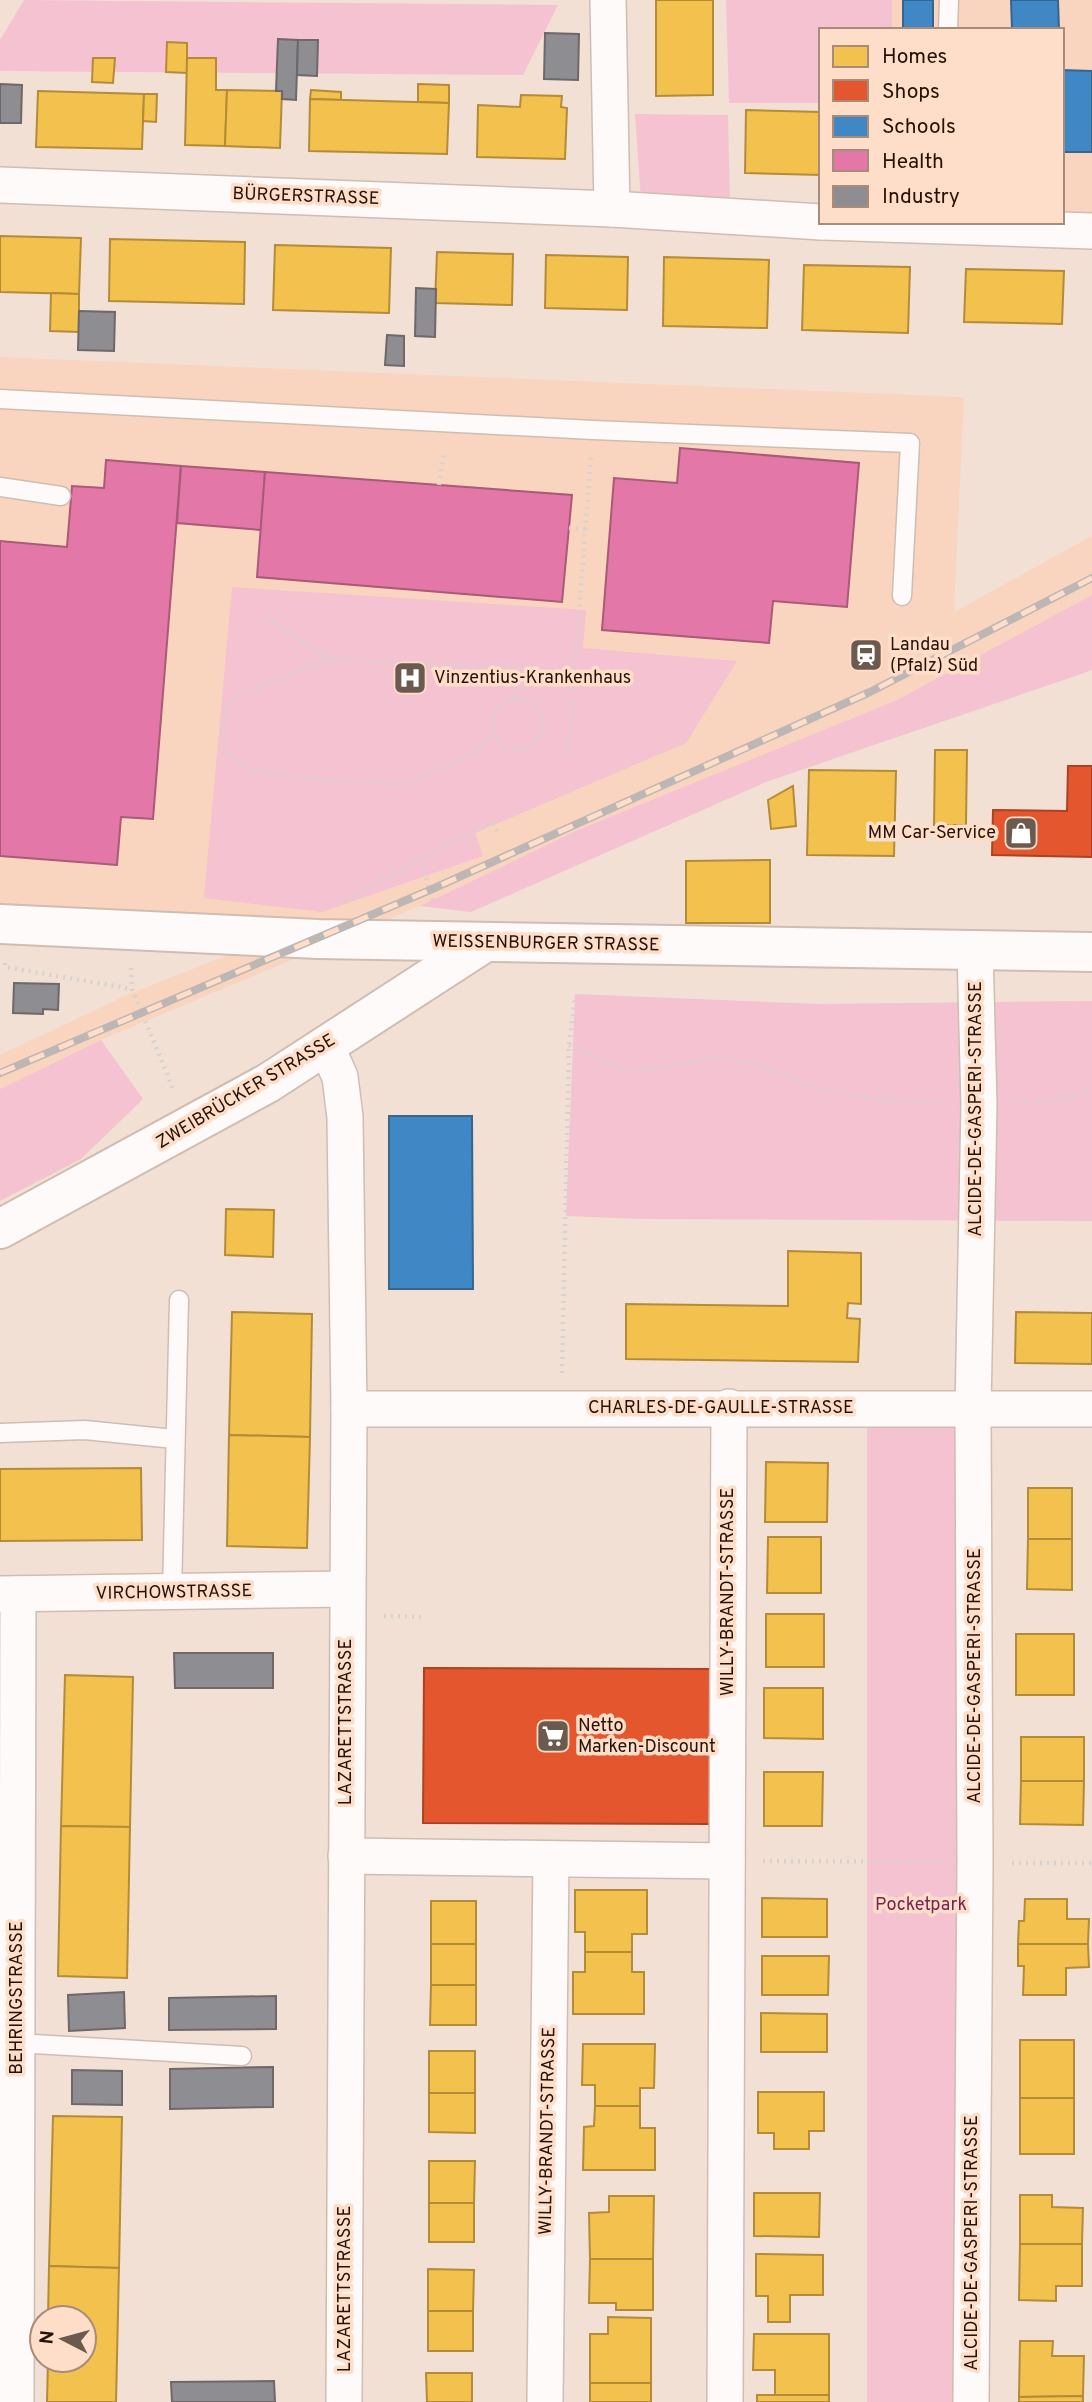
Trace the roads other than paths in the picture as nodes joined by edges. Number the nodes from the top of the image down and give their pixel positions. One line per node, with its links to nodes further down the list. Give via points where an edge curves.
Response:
1 (608, 0): 5 (street)
2 (949, 0): 3 (lane)
3 (948, 28)
4 (0, 185): 5 (street, BÜRGERSTRASSE)
5 (612, 209): 6 (street, BÜRGERSTRASSE)
6 (819, 222)
7 (902, 224): 8 (street, BÜRGERSTRASSE)
8 (942, 225): 9 (street, BÜRGERSTRASSE)
9 (1092, 231)
10 (0, 399): 13 (lane, via 910,443)
11 (0, 487): 12 (lane)
12 (61, 496)
13 (902, 596)
14 (0, 924): 15 (street, WEISSENBURGER STRASSE)
15 (484, 943): 16 (street, WEISSENBURGER STRASSE); 18 (street, ZWEIBRÜCKER STRASSE)
16 (975, 951): 17 (street, WEISSENBURGER STRASSE); 22 (street, ALCIDE-DE-GASPERI-STRASSE, via 979,1105)
17 (1092, 952)
18 (326, 1045): 19 (street, ZWEIBRÜCKER STRASSE, via 191,1127); 23 (street, LAZARETTSTRASSE, via 340,1077 345,1117)
19 (0, 1229)
20 (179, 1300): 26 (lane)
21 (729, 1407): 22 (street, CHARLES-DE-GAULLE-STRASSE); 23 (street, CHARLES-DE-GAULLE-STRASSE); 32 (street, WILLY-BRANDT-STRASSE)
22 (974, 1408): 24 (street, CHARLES-DE-GAULLE-STRASSE); 39 (street, ALCIDE-DE-GASPERI-STRASSE)
23 (349, 1409): 27 (street, LAZARETTSTRASSE)
24 (1092, 1409)
25 (0, 1433): 26 (lane, via 85,1430)
26 (173, 1439): 28 (lane)
27 (347, 1589): 28 (street, VIRCHOWSTRASSE); 30 (street, LAZARETTSTRASSE)
28 (172, 1593): 29 (street, VIRCHOWSTRASSE)
29 (9, 1594): 33 (street, BEHRINGSTRASSE)
30 (346, 1856): 31 (street); 36 (street, LAZARETTSTRASSE)
31 (551, 1859): 32 (street); 37 (street, WILLY-BRANDT-STRASSE)
32 (727, 1861): 38 (street, WILLY-BRANDT-STRASSE)
33 (8, 2043): 34 (lane); 35 (street, BEHRINGSTRASSE)
34 (242, 2056)
35 (16, 2402)
36 (344, 2402)
37 (545, 2402)
38 (725, 2402)
39 (971, 2402)

